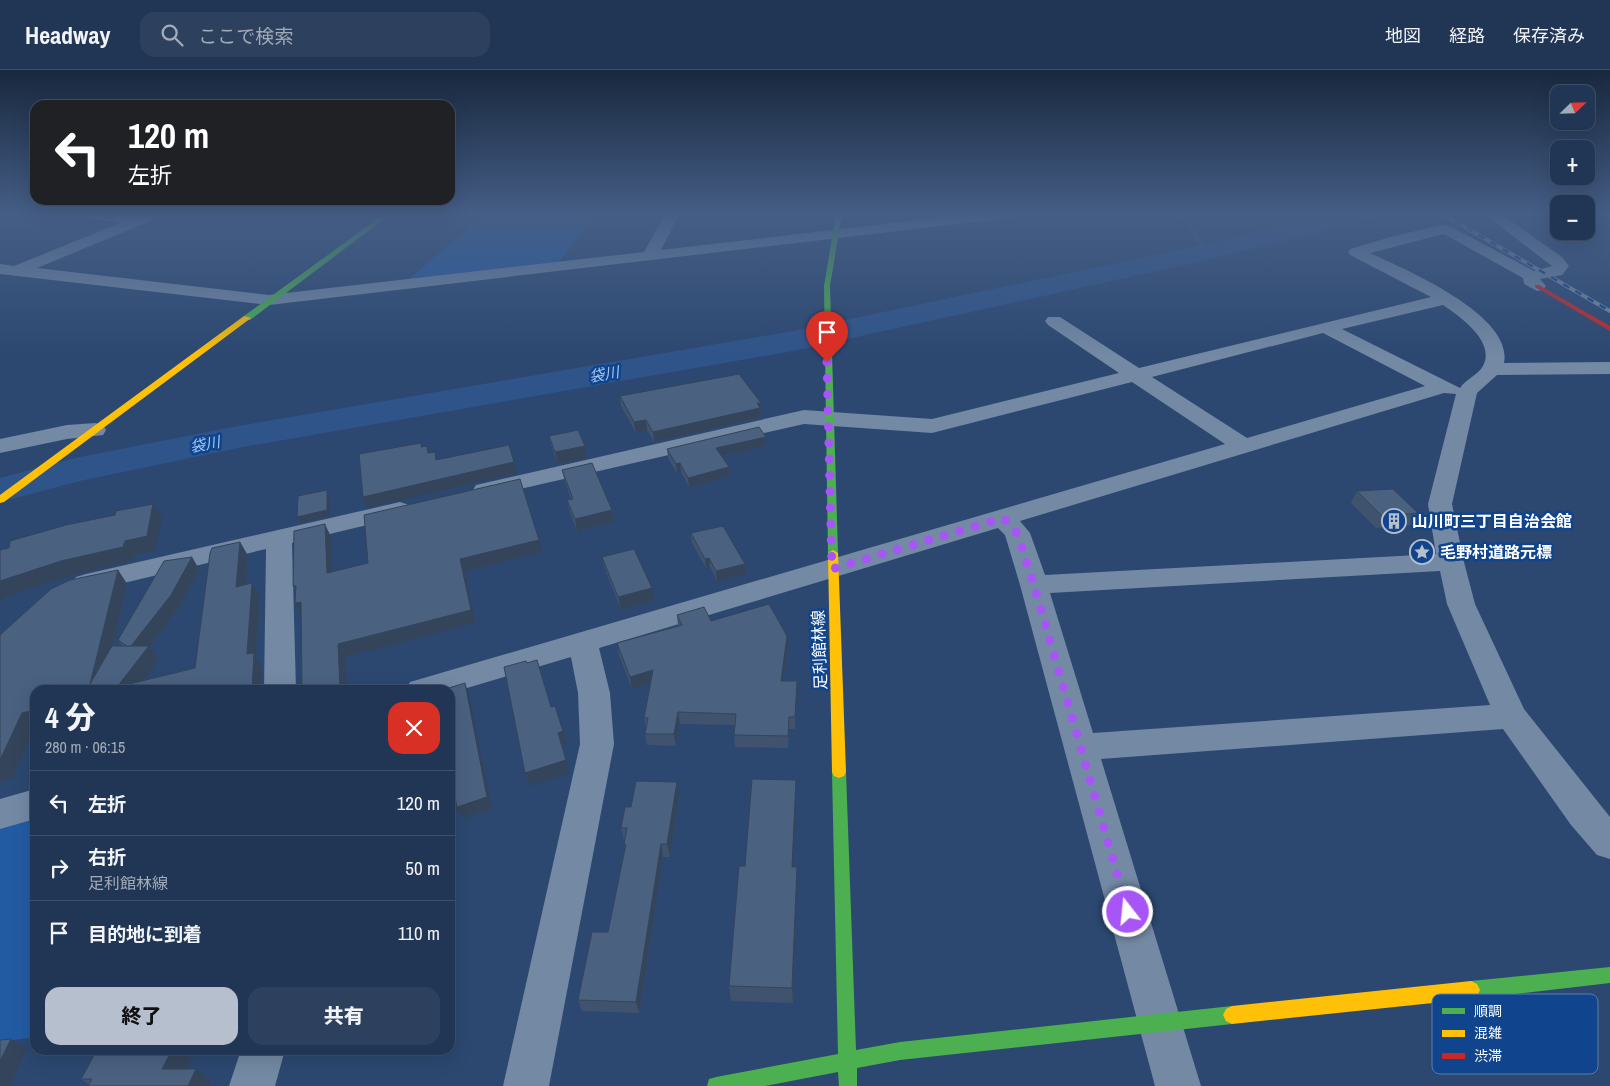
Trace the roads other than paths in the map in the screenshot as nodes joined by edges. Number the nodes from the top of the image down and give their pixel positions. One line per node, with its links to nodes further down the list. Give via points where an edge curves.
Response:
1 (33, 261): 8 (street)
2 (322, 261): 11 (street)
3 (613, 261): 11 (street)
4 (830, 261): 19 (street, 足利館林線, via 827,286)
5 (1374, 261): 10 (street)
6 (1501, 261): 9 (street)
7 (1557, 261): 9 (street, via 1561,266 1556,271)
8 (5, 272): 11 (street)
9 (1534, 281): 14 (street)
10 (1447, 299): 13 (street); 16 (street, via 1479,326 1491,341 1496,356)
11 (269, 300): 20 (street)
12 (1054, 321): 17 (street)
13 (1325, 328): 17 (street); 18 (street)
14 (1610, 329)
15 (1610, 368): 16 (street)
16 (1491, 369): 18 (street, via 1471,386)
17 (1135, 375): 19 (street, via 932,426); 22 (street)
18 (1455, 390): 22 (street); 28 (street, via 1440,504)
19 (829, 418): 23 (street, via 804,417); 29 (street, 足利館林線)
20 (88, 436): 21 (street, via 67,432); 24 (street)
21 (0, 446)
22 (1244, 446): 26 (street)
23 (469, 494)
24 (0, 500)
25 (421, 505): 27 (street)
26 (1003, 518): 29 (street); 30 (street, via 1017,533)
27 (279, 538): 31 (street); 33 (street)
28 (1451, 562): 30 (street); 35 (street, via 1461,604)
29 (832, 569): 32 (street); 43 (street, 足利館林線)
30 (1034, 585): 36 (street)
31 (65, 589)
32 (583, 642): 34 (street); 45 (street, via 594,692 597,744)
33 (280, 685)
34 (438, 685)
35 (1511, 716): 36 (street); 39 (street, via 1584,814)
36 (1080, 746): 41 (street)
37 (30, 805): 38 (street)
38 (0, 814)
39 (1610, 843)
40 (1610, 975): 41 (street)
41 (1160, 1022): 43 (street, via 900,1051); 48 (street)
42 (261, 1055): 44 (street)
43 (848, 1060): 46 (street); 47 (street, 足利館林線)
44 (252, 1086)
45 (526, 1086)
46 (716, 1086)
47 (848, 1086)
48 (1178, 1086)

